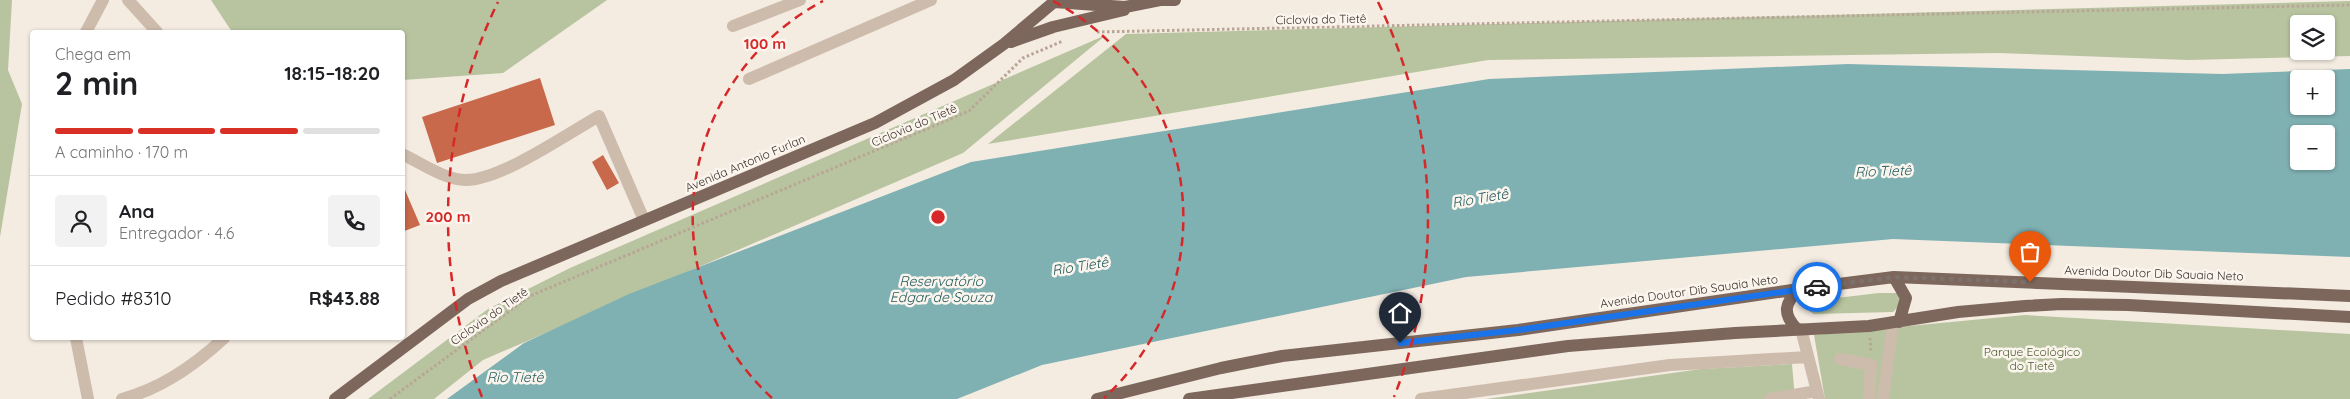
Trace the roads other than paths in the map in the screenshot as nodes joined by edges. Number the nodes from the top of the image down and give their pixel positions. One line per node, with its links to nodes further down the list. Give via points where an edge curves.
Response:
1 (104, 0): 10 (lane)
2 (128, 0): 11 (lane)
3 (800, 0): 9 (lane)
4 (931, 0): 13 (lane)
5 (1160, 0): 6 (main road, Avenida Antonio Furlan); 8 (main road, Avenida Antonio Furlan); 12 (main road, via 1053,27)
6 (1175, 0)
7 (1055, 1): 8 (main road, Avenida Antonio Furlan); 12 (main road, Avenida Antonio Furlan)
8 (1124, 2)
9 (733, 26)
10 (87, 30)
11 (155, 30)
12 (1004, 44): 15 (main road, Avenida Antonio Furlan, via 954,80 875,123)
13 (749, 79)
14 (405, 156): 15 (lane, via 442,174 465,180 496,175 599,116)
15 (644, 220): 29 (main road, Avenida Antonio Furlan, via 501,281 468,299)
16 (1894, 277): 17 (main road, Avenida Doutor Dib Sauaia Neto); 18 (main road, Avenida Doutor Dib Sauaia Neto); 20 (main road, via 1906,298)
17 (1799, 289): 21 (main road, via 1786,307 1786,312); 30 (main road, Avenida Doutor Dib Sauaia Neto, via 1518,330 1282,356)
18 (2350, 296)
19 (2350, 318): 20 (main road, via 2062,304 1958,312)
20 (1896, 322): 21 (main road); 35 (lane)
21 (1799, 329): 24 (lane); 31 (main road, via 1568,346)
22 (76, 340): 27 (lane)
23 (222, 340): 28 (lane, via 204,356 146,392)
24 (1808, 356): 26 (lane); 32 (lane, via 1670,364)
25 (1840, 359): 34 (lane, via 1871,365)
26 (1818, 395): 33 (lane)
27 (88, 399)
28 (122, 399)
29 (335, 399)
30 (1097, 399)
31 (1189, 399)
32 (1421, 399)
33 (1770, 399)
34 (1869, 399)
35 (1883, 399)

